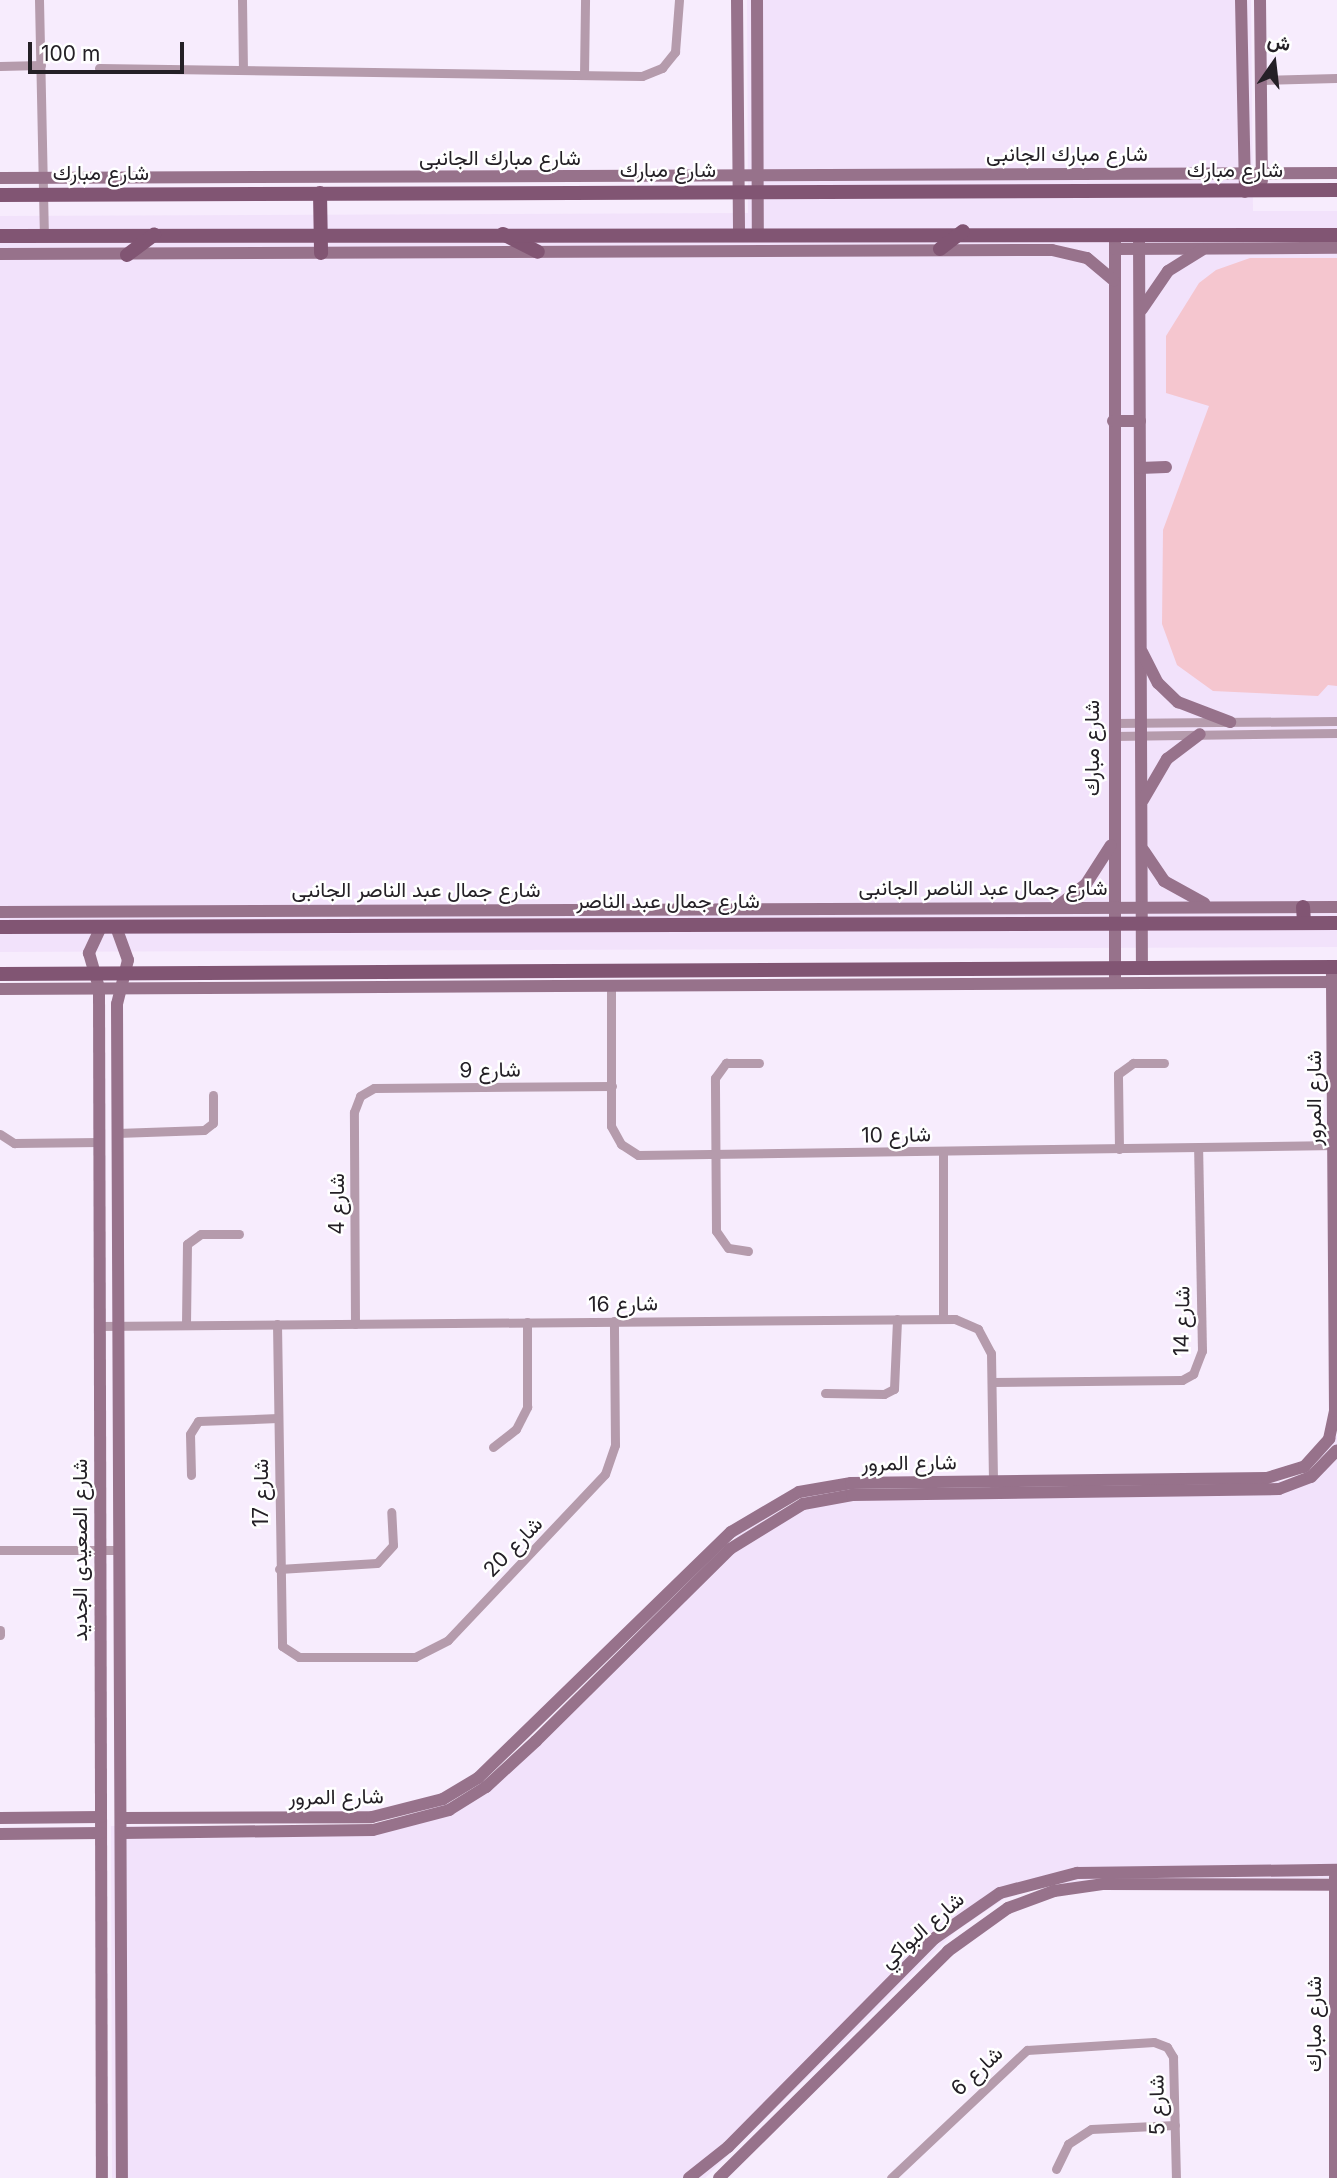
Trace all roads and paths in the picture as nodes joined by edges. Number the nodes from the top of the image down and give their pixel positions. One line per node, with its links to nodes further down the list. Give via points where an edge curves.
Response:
1 (39, 0): 9 (street)
2 (242, 0): 12 (street)
3 (585, 0): 13 (street)
4 (679, 0): 13 (street, via 677,46 662,68 642,76)
5 (737, 0): 22 (street)
6 (757, 0): 23 (street)
7 (1241, 0): 16 (street)
8 (1260, 0): 15 (street)
9 (40, 65): 10 (street); 21 (street)
10 (0, 66)
11 (99, 68): 12 (street)
12 (243, 70): 13 (street)
13 (584, 75)
14 (1337, 78): 15 (street)
15 (1261, 80): 16 (street); 18 (street)
16 (1243, 82): 17 (street)
17 (1244, 172): 18 (street, شارع مبارك الجانبى); 23 (street, شارع مبارك الجانبى); 25 (street)
18 (1262, 173): 19 (street, شارع مبارك الجانبى); 26 (street)
19 (1337, 173)
20 (0, 178): 21 (street, شارع مبارك الجانبى)
21 (43, 178): 22 (street, شارع مبارك الجانبى); 29 (street)
22 (738, 183): 23 (main road, شارع مبارك); 27 (main road, شارع مبارك); 32 (street)
23 (758, 183): 25 (main road, شارع مبارك); 33 (street)
24 (1337, 190): 26 (main road, شارع مبارك)
25 (1245, 192): 26 (main road, شارع مبارك)
26 (1263, 192)
27 (320, 193): 29 (main road, شارع مبارك); 34 (main road)
28 (0, 195): 29 (main road, شارع مبارك)
29 (43, 195): 35 (street)
30 (963, 231): 33 (main road); 39 (main road); 43 (main road)
31 (502, 233): 32 (main road); 34 (main road); 44 (main road)
32 (738, 233): 33 (main road)
33 (758, 233)
34 (321, 234): 36 (main road); 46 (main road)
35 (44, 235): 36 (main road); 38 (main road)
36 (154, 235): 47 (main road)
37 (1337, 235): 40 (main road)
38 (0, 236)
39 (1115, 242): 40 (main road); 48 (street, شارع مبارك)
40 (1140, 242): 41 (street); 49 (street)
41 (1212, 247): 42 (street); 49 (street, via 1168,271)
42 (1337, 248)
43 (940, 249): 44 (street); 48 (street, via 1064,251 1097,264)
44 (538, 252): 46 (street)
45 (0, 254): 47 (street)
46 (321, 254): 47 (street)
47 (127, 255)
48 (1114, 281): 50 (street, شارع مبارك)
49 (1140, 313): 51 (street)
50 (1113, 421): 51 (street); 57 (street, شارع مبارك)
51 (1140, 421): 53 (street)
52 (1166, 467): 53 (street)
53 (1140, 468): 54 (street)
54 (1140, 646): 56 (street, via 1168,693); 58 (street)
55 (1337, 721): 56 (street)
56 (1230, 727): 58 (street); 59 (street); 60 (street)
57 (1113, 729): 58 (street); 62 (street, شارع مبارك)
58 (1140, 729): 59 (street); 61 (street)
59 (1200, 733): 61 (street, via 1167,759)
60 (1337, 733)
61 (1141, 807): 63 (street)
62 (1112, 841): 66 (street, via 1095,874); 67 (street, شارع مبارك)
63 (1141, 842): 64 (street); 65 (street, via 1164,881 1189,898)
64 (1142, 906): 65 (street, شارع جمال عبد الناصر الجانبى); 67 (street, شارع جمال عبد الناصر الجانبى); 74 (street)
65 (1218, 906): 68 (street, شارع جمال عبد الناصر الجانبى)
66 (1057, 907): 67 (street, شارع جمال عبد الناصر الجانبى); 72 (street, شارع جمال عبد الناصر الجانبى)
67 (1114, 907): 77 (street, شارع مبارك)
68 (1303, 907): 69 (street, شارع جمال عبد الناصر الجانبى); 75 (main road)
69 (1337, 907)
70 (285, 910): 71 (street, شارع جمال عبد الناصر الجانبى); 73 (street, شارع جمال عبد الناصر الجانبى); 78 (main road)
71 (0, 912)
72 (796, 915): 73 (main road, شارع جمال عبد الناصر); 77 (main road, شارع جمال عبد الناصر)
73 (538, 916): 78 (main road, شارع جمال عبد الناصر)
74 (1142, 923): 75 (main road, شارع جمال عبد الناصر); 77 (main road, شارع جمال عبد الناصر); 82 (street)
75 (1304, 923): 76 (main road, شارع جمال عبد الناصر)
76 (1337, 923)
77 (1114, 924): 81 (street, شارع مبارك)
78 (286, 926): 80 (main road, شارع جمال عبد الناصر)
79 (0, 927): 80 (main road, شارع جمال عبد الناصر)
80 (108, 927): 83 (street, شارع الصعيدى الجديد, via 125,946); 86 (street, شارع الصعيدى الجديد, via 89,947)
81 (1115, 967): 82 (main road); 83 (main road); 87 (street, شارع مبارك)
82 (1142, 967): 85 (main road)
83 (127, 973): 86 (main road); 89 (street, شارع الصعيدى الجديد)
84 (0, 974): 86 (main road)
85 (1335, 974): 87 (street); 91 (street, شارع المرور)
86 (97, 981): 89 (street); 90 (street); 99 (street, شارع الصعيدى الجديد)
87 (1115, 983): 88 (street)
88 (611, 985): 89 (street); 94 (street, شارع 10)
89 (122, 988): 97 (street, شارع الصعيدى الجديد)
90 (0, 989)
91 (1335, 1014): 100 (street, شارع المرور)
92 (759, 1063): 104 (street, via 726,1063 717,1071)
93 (1164, 1063): 102 (street, via 1133,1063 1120,1070)
94 (611, 1086): 95 (street, شارع 9); 104 (street, شارع 10, via 611,1126 626,1149 644,1156)
95 (369, 1090): 113 (street, شارع 4, via 355,1107)
96 (213, 1095): 97 (street, via 213,1123 204,1130)
97 (117, 1133): 114 (street, شارع الصعيدى الجديد)
98 (0, 1134): 99 (street, via 14,1143)
99 (99, 1142): 116 (street, شارع الصعيدى الجديد)
100 (1335, 1146): 101 (street, شارع 10); 107 (street, شارع المرور)
101 (1198, 1147): 102 (street, شارع 10); 117 (street, شارع 14, via 1202,1351 1197,1369 1182,1380)
102 (1119, 1149): 103 (street, شارع 10)
103 (943, 1152): 104 (street, شارع 10); 109 (street)
104 (715, 1155): 106 (street, via 716,1231 728,1248)
105 (239, 1234): 115 (street, via 201,1234 187,1244)
106 (748, 1251)
107 (1336, 1263): 123 (street, شارع المرور, via 1335,1420 1324,1447 1304,1467 1267,1478)
108 (897, 1319): 109 (street, شارع 16); 110 (street, شارع 16); 118 (street, via 894,1389 884,1394)
109 (943, 1319): 117 (street, شارع 16, via 963,1321 982,1334 991,1353)
110 (614, 1321): 111 (street, شارع 16); 129 (street, شارع 20, via 615,1445 609,1467 457,1631 437,1649 415,1657)
111 (527, 1322): 113 (street, شارع 16); 120 (street, via 527,1406 516,1429)
112 (277, 1324): 113 (street, شارع 16); 115 (street, شارع 16); 119 (street, شارع 17)
113 (355, 1324)
114 (119, 1325): 115 (street, شارع 16); 116 (street, شارع 16); 127 (street, شارع الصعيدى الجديد)
115 (186, 1325)
116 (98, 1326): 126 (street, شارع الصعيدى الجديد)
117 (992, 1382): 123 (street, شارع 16)
118 (825, 1393)
119 (278, 1418): 122 (street, via 198,1420 190,1434); 128 (street, شارع 17)
120 (493, 1447)
121 (1337, 1450): 123 (street, شارع المرور, via 1311,1477 1279,1489)
122 (191, 1475)
123 (993, 1487): 130 (street, شارع المرور, via 850,1483 799,1492 741,1524)
124 (391, 1512): 128 (street, via 393,1545 377,1563)
125 (0, 1550): 126 (street)
126 (100, 1550): 127 (street); 131 (street, شارع الصعيدى الجديد)
127 (120, 1550): 133 (street, شارع الصعيدى الجديد)
128 (279, 1569): 129 (street, شارع 17, via 280,1641)
129 (294, 1656)
130 (531, 1737): 133 (street, شارع المرور, via 467,1785 399,1814); 135 (street, شارع المرور, via 474,1796 402,1826)
131 (101, 1817): 132 (street); 134 (street, شارع الصعيدى الجديد)
132 (0, 1818)
133 (122, 1818): 135 (street, شارع الصعيدى الجديد)
134 (101, 1833): 136 (street); 139 (street, شارع الصعيدى الجديد)
135 (122, 1833): 140 (street, شارع الصعيدى الجديد)
136 (0, 1834)
137 (1336, 1870): 138 (street, شارع مبارك); 147 (street, شارع البواكي, via 1077,1872 1000,1893 934,1938 728,2147)
138 (1336, 1885): 143 (street, شارع مبارك); 148 (street, شارع البواكي, via 1103,1884 1054,1891 1008,1908 948,1951)
139 (101, 1921): 140 (street); 145 (street, شارع الصعيدى الجديد)
140 (122, 1921): 146 (street, شارع الصعيدى الجديد)
141 (1154, 2042): 142 (street, شارع 5, via 1167,2047 1173,2057); 149 (street, شارع 6, via 1027,2050)
142 (1175, 2125): 144 (street, via 1091,2129 1068,2144); 150 (street, شارع 5)
143 (1336, 2157): 151 (street, شارع مبارك)
144 (1056, 2169)
145 (102, 2178)
146 (122, 2178)
147 (689, 2178)
148 (719, 2178)
149 (891, 2178)
150 (1176, 2178)
151 (1335, 2178)

